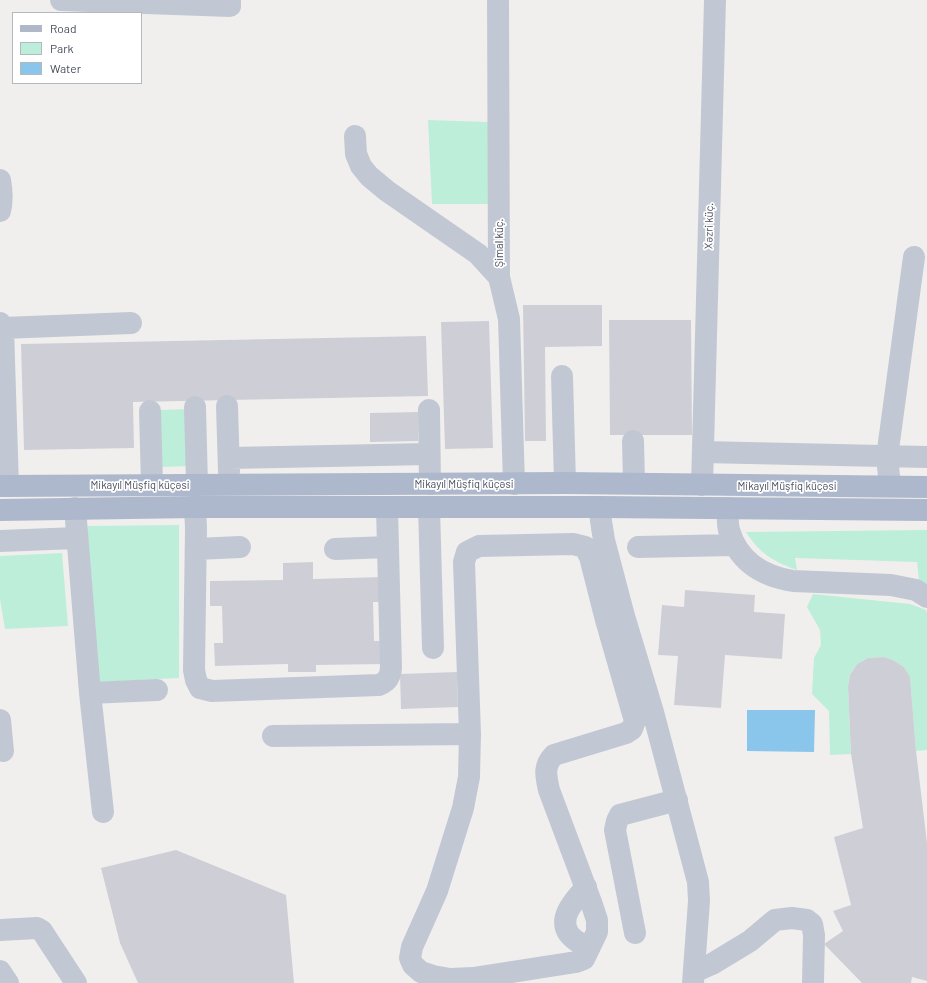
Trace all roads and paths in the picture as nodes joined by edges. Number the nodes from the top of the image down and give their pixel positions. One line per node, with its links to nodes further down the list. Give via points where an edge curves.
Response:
1 (61, 0): 2 (street, via 230,6)
2 (230, 0)
3 (498, 0): 9 (street, Şimal küç.)
4 (715, 0): 18 (street, Xəzri küç.)
5 (355, 136): 9 (street, via 356,154 369,176 478,254)
6 (0, 180): 7 (street)
7 (0, 211)
8 (914, 257): 20 (street)
9 (499, 277): 25 (street, Şimal küç., via 509,319)
10 (131, 323): 11 (street)
11 (2, 325): 31 (street)
12 (562, 376): 23 (street)
13 (227, 406): 22 (street)
14 (196, 407): 28 (street)
15 (150, 410): 27 (street)
16 (429, 410): 19 (street)
17 (633, 441): 26 (street)
18 (703, 452): 20 (street); 30 (street, Xəzri küç.)
19 (429, 454): 22 (street); 24 (street)
20 (887, 457): 21 (street); 32 (street)
21 (927, 457)
22 (229, 458): 29 (street)
23 (565, 483): 25 (main road, Mikayıl Müşfiq küçəsi); 26 (main road, Mikayıl Müşfiq küçəsi)
24 (430, 484): 25 (main road, Mikayıl Müşfiq küçəsi); 29 (main road, Mikayıl Müşfiq küçəsi)
25 (514, 484)
26 (634, 484): 30 (main road, Mikayıl Müşfiq küçəsi)
27 (152, 485): 28 (main road, Mikayıl Müşfiq küçəsi); 31 (main road, Mikayıl Müşfiq küçəsi)
28 (196, 485): 29 (main road, Mikayıl Müşfiq küçəsi)
29 (230, 485)
30 (702, 485): 32 (main road, Mikayıl Müşfiq küçəsi)
31 (4, 486)
32 (890, 486): 33 (main road, Mikayıl Müşfiq küçəsi)
33 (927, 487)
34 (195, 507): 37 (main road, Mikayıl Müşfiq küçəsi); 38 (main road, Mikayıl Müşfiq küçəsi); 48 (street)
35 (429, 507): 36 (main road, Mikayıl Müşfiq küçəsi); 38 (main road, Mikayıl Müşfiq küçəsi); 52 (street)
36 (600, 507): 39 (main road, Mikayıl Müşfiq küçəsi); 51 (street)
37 (75, 508): 40 (main road, Mikayıl Müşfiq küçəsi); 42 (street)
38 (387, 508): 44 (street)
39 (728, 508): 41 (main road, Mikayıl Müşfiq küçəsi); 45 (street, via 728,528)
40 (0, 510)
41 (927, 510)
42 (77, 538): 43 (street); 54 (street)
43 (0, 541)
44 (388, 546): 48 (street, via 392,668 387,682 379,685 212,691 200,688 194,670); 49 (street)
45 (734, 546): 47 (street); 50 (street, via 760,571 777,578 793,581 891,585 916,590)
46 (240, 547): 48 (street)
47 (638, 547)
48 (196, 549)
49 (335, 549)
50 (927, 597)
51 (615, 618): 56 (street, via 585,547 573,544 479,546 467,552 464,562); 59 (street, via 654,712); 61 (street, via 635,721 632,729 554,755 548,761 545,775)
52 (433, 648)
53 (157, 690): 54 (street)
54 (90, 693): 60 (street)
55 (0, 720): 58 (street)
56 (470, 734): 57 (street); 64 (street, via 469,777 463,808 437,891 412,947 410,958 413,965 420,972 433,976 450,979 473,978 576,962 584,959)
57 (273, 736)
58 (3, 751)
59 (677, 800): 63 (street, via 620,815 617,821 615,830); 66 (street, via 698,882)
60 (103, 812)
61 (586, 887): 64 (street, via 597,920 597,932); 64 (street, via 568,910 566,927 569,935)
62 (0, 930): 68 (street, via 37,928 42,931)
63 (635, 933)
64 (589, 949)
65 (0, 971): 67 (street)
66 (694, 977): 69 (street, via 750,941 775,920 792,918 807,920 812,924)
67 (8, 983)
68 (76, 983)
69 (813, 983)

